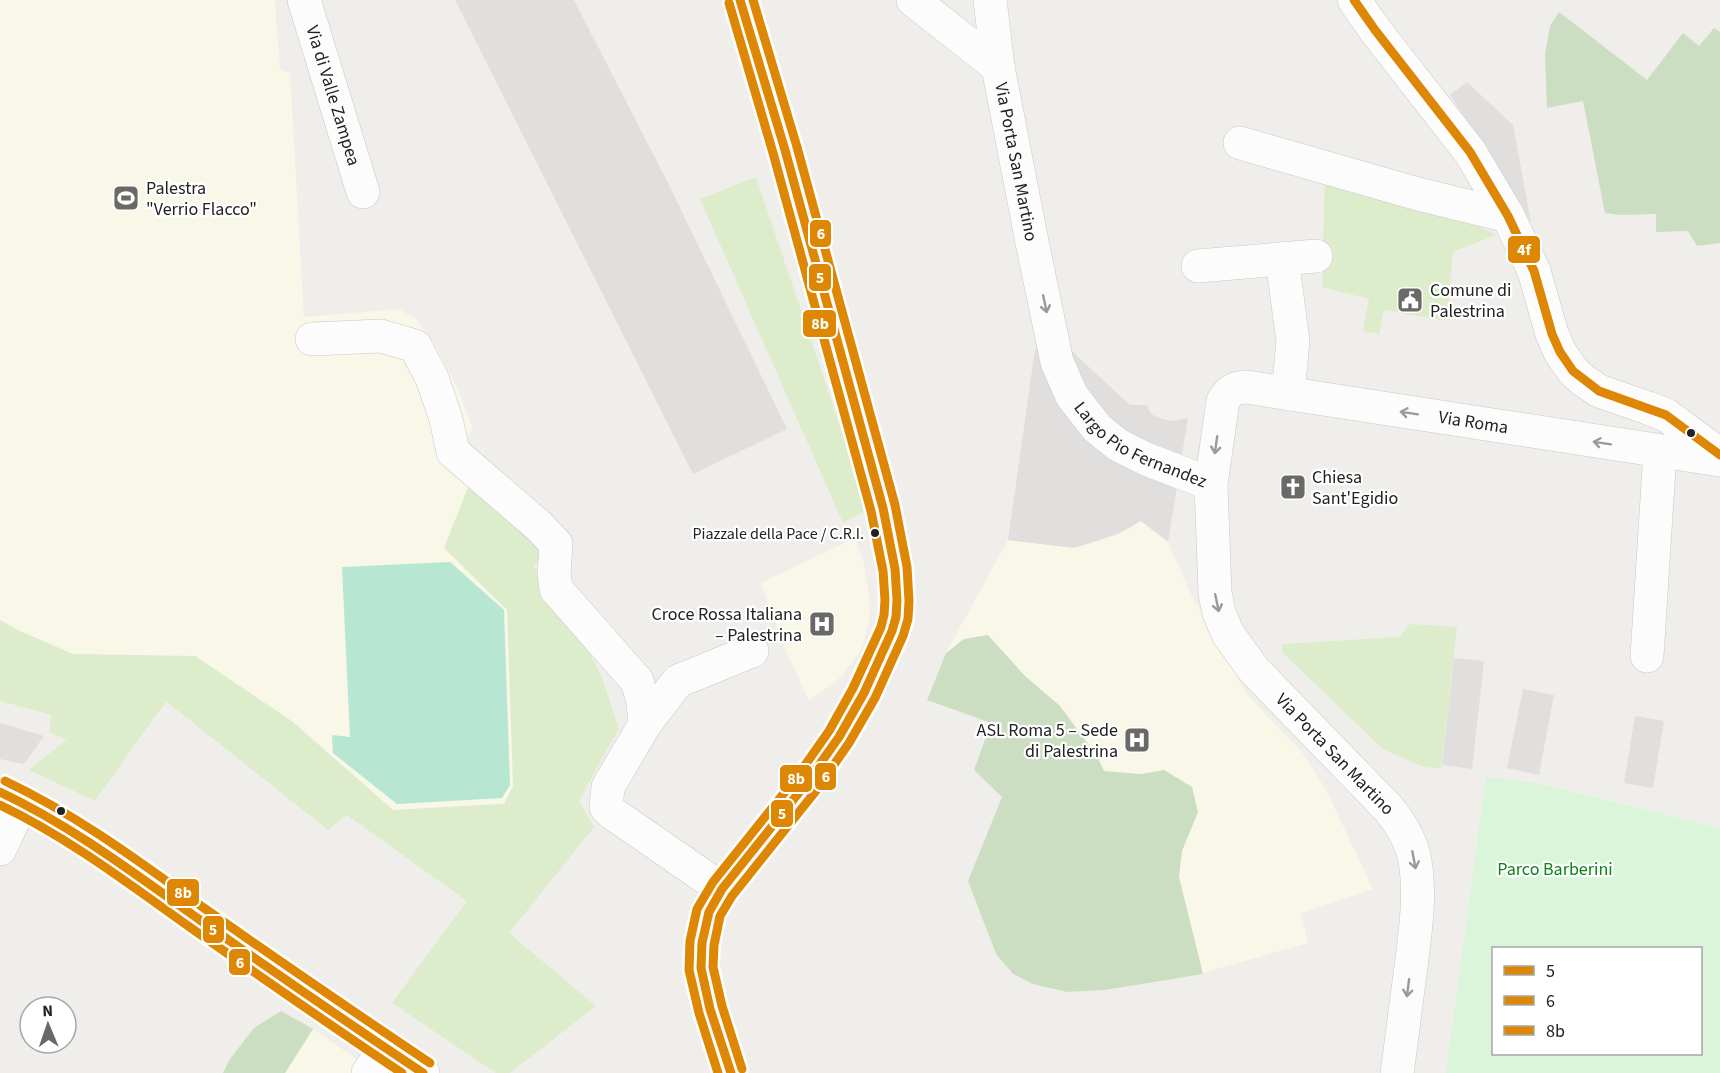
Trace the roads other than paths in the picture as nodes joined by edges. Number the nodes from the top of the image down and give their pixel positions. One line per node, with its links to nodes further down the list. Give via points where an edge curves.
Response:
1 (304, 0): 8 (street, Via di Valle Zampea)
2 (740, 0): 26 (street, via 884,508 897,600 892,631 839,737)
3 (913, 0): 6 (street, Via Porta San Martino)
4 (990, 0): 6 (street)
5 (1354, 0): 9 (street, via 1470,152)
6 (999, 67): 14 (street, Via Porta San Martino, one-way to 14)
7 (1240, 143): 9 (street)
8 (363, 192)
9 (1508, 216): 18 (street, via 1534,271 1552,334 1573,371 1599,391 1666,415)
10 (1316, 256): 11 (street)
11 (1282, 259): 12 (street); 15 (street, via 1293,341)
12 (1198, 266)
13 (312, 339): 23 (street, via 381,336 415,346 432,378 453,452 556,544 556,589 637,681)
14 (1057, 362): 20 (street, Largo Pio Fernandez, via 1072,396 1118,445)
15 (1288, 394): 16 (street, Via Roma, via 1238,388 1228,392); 17 (street, Via Roma, one-way to 15)
16 (1222, 407): 20 (street, Largo Pio Fernandez, one-way to 20)
17 (1659, 452): 19 (street, Via Roma); 22 (street)
18 (1720, 455)
19 (1720, 460)
20 (1211, 484): 30 (street, Via Porta San Martino, one-way to 30, via 1215,593 1228,634 1254,670 1388,808 1409,838 1417,882 1415,930)
21 (752, 651): 23 (street, via 678,681)
22 (1647, 656)
23 (645, 724): 26 (street, via 608,787 606,807)
24 (11, 797): 25 (street); 27 (street, via 56,820 263,964)
25 (0, 849)
26 (722, 889): 29 (street, via 705,926 701,968)
27 (377, 1060): 28 (street)
28 (423, 1073)
29 (731, 1073)
30 (1397, 1073)

